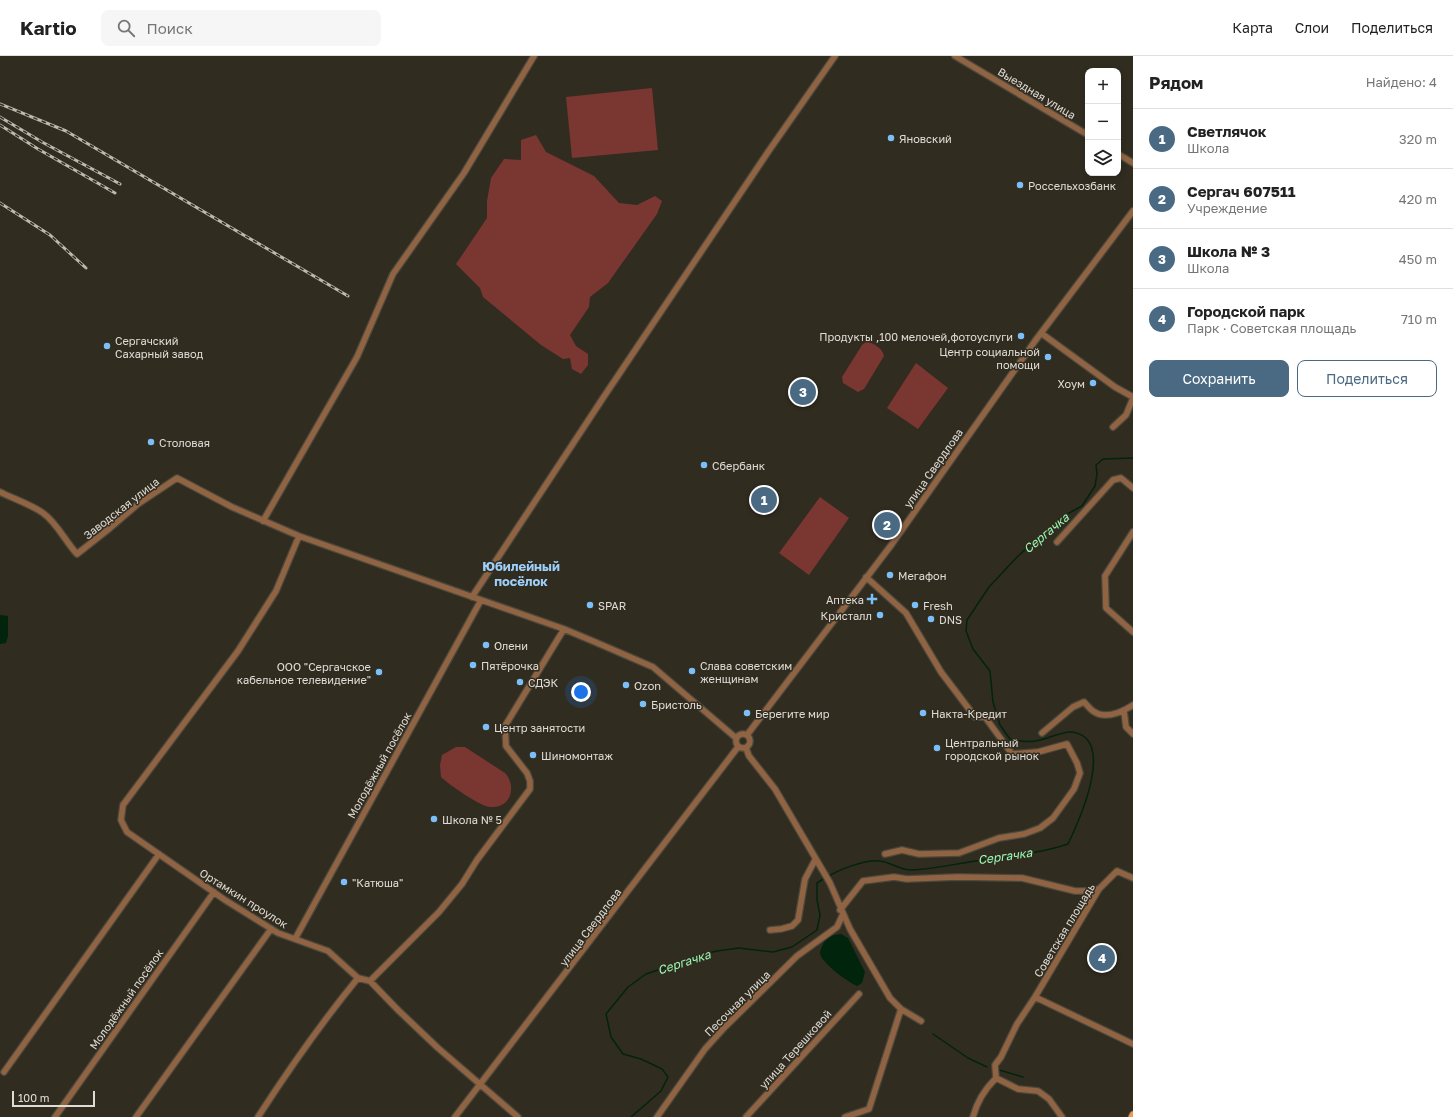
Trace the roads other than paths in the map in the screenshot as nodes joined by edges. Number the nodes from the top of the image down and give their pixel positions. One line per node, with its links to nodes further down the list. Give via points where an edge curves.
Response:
1 (534, 56): 13 (street, via 464,173 393,274 356,357)
2 (835, 56): 18 (street, via 705,245)
3 (955, 56): 4 (street, Выездная улица)
4 (1085, 133)
5 (1121, 156): 6 (street)
6 (1133, 163)
7 (1133, 211): 8 (street, улица Свердлова)
8 (1041, 333): 9 (street); 17 (street, улица Свердлова)
9 (1133, 398): 10 (street, via 1126,415)
10 (1113, 427)
11 (1133, 488): 16 (street, via 1121,478 1113,480)
12 (0, 492): 13 (street, Заводская улица, via 43,513 77,554 138,504 177,478)
13 (263, 521): 15 (street)
14 (1133, 532): 21 (street, via 1105,576 1106,608)
15 (298, 536): 18 (street); 30 (street, Ортамкин проулок, via 276,591 238,651 123,805 121,820 127,832)
16 (1057, 542)
17 (866, 577): 26 (street, улица Свердлова); 31 (street, via 906,613 941,672 975,717 984,717 1012,754 1038,752 1067,744 1078,763 1080,773 1074,789 1053,818 1040,828 1024,834 999,838 959,852 919,854 902,850)
18 (472, 597): 19 (street)
19 (480, 600): 20 (street); 39 (street, Молодёжный посёлок)
20 (564, 629): 27 (street, via 653,667); 41 (street, via 506,726 506,746 527,773 530,789 439,912)
21 (1133, 632)
22 (1133, 705): 23 (street)
23 (1124, 711): 24 (street, via 1100,715 1084,702 1073,707); 25 (street, via 1126,727)
24 (1042, 733)
25 (1133, 734)
26 (747, 736): 27 (street, via 744,734); 29 (street, via 750,744)
27 (736, 738): 28 (street)
28 (738, 747): 29 (street); 49 (street, улица Свердлова)
29 (746, 748): 32 (street, via 749,756 775,790)
30 (158, 854): 35 (street, Ортамкин проулок); 47 (street)
31 (885, 854)
32 (815, 860): 36 (street, via 830,883); 38 (street, via 805,880 798,920 792,926)
33 (1133, 878): 34 (street, Советская площадь, via 1117,871)
34 (1099, 889): 36 (street, Песочная улица, via 1075,891 1022,878 894,877 863,881); 43 (street, Советская площадь)
35 (214, 892): 37 (street, Ортамкин проулок); 51 (street, Молодёжный посёлок)
36 (841, 912): 44 (street, via 890,998); 56 (street, Песочная улица, via 837,927 797,956 705,1049)
37 (272, 929): 39 (street, Ортамкин проулок); 52 (street)
38 (770, 930)
39 (294, 939): 40 (street, Ортамкин проулок, via 328,951)
40 (358, 978): 41 (street, Ортамкин проулок); 53 (street, via 335,1006)
41 (370, 981): 49 (street)
42 (859, 994): 57 (street, улица Терешковой)
43 (1035, 997): 46 (street); 48 (street, Советская площадь, via 995,1065)
44 (901, 1009): 45 (street); 50 (street, via 869,1110)
45 (922, 1021)
46 (1133, 1044)
47 (4, 1072)
48 (996, 1078): 59 (street, via 985,1088); 60 (street, via 1018,1089 1038,1091 1049,1099)
49 (480, 1085): 54 (street, улица Свердлова); 55 (street)
50 (855, 1116): 58 (street)
51 (55, 1117)
52 (136, 1117)
53 (258, 1117)
54 (455, 1117)
55 (518, 1117)
56 (657, 1117)
57 (746, 1117)
58 (845, 1117)
59 (973, 1117)
60 (1062, 1117)

